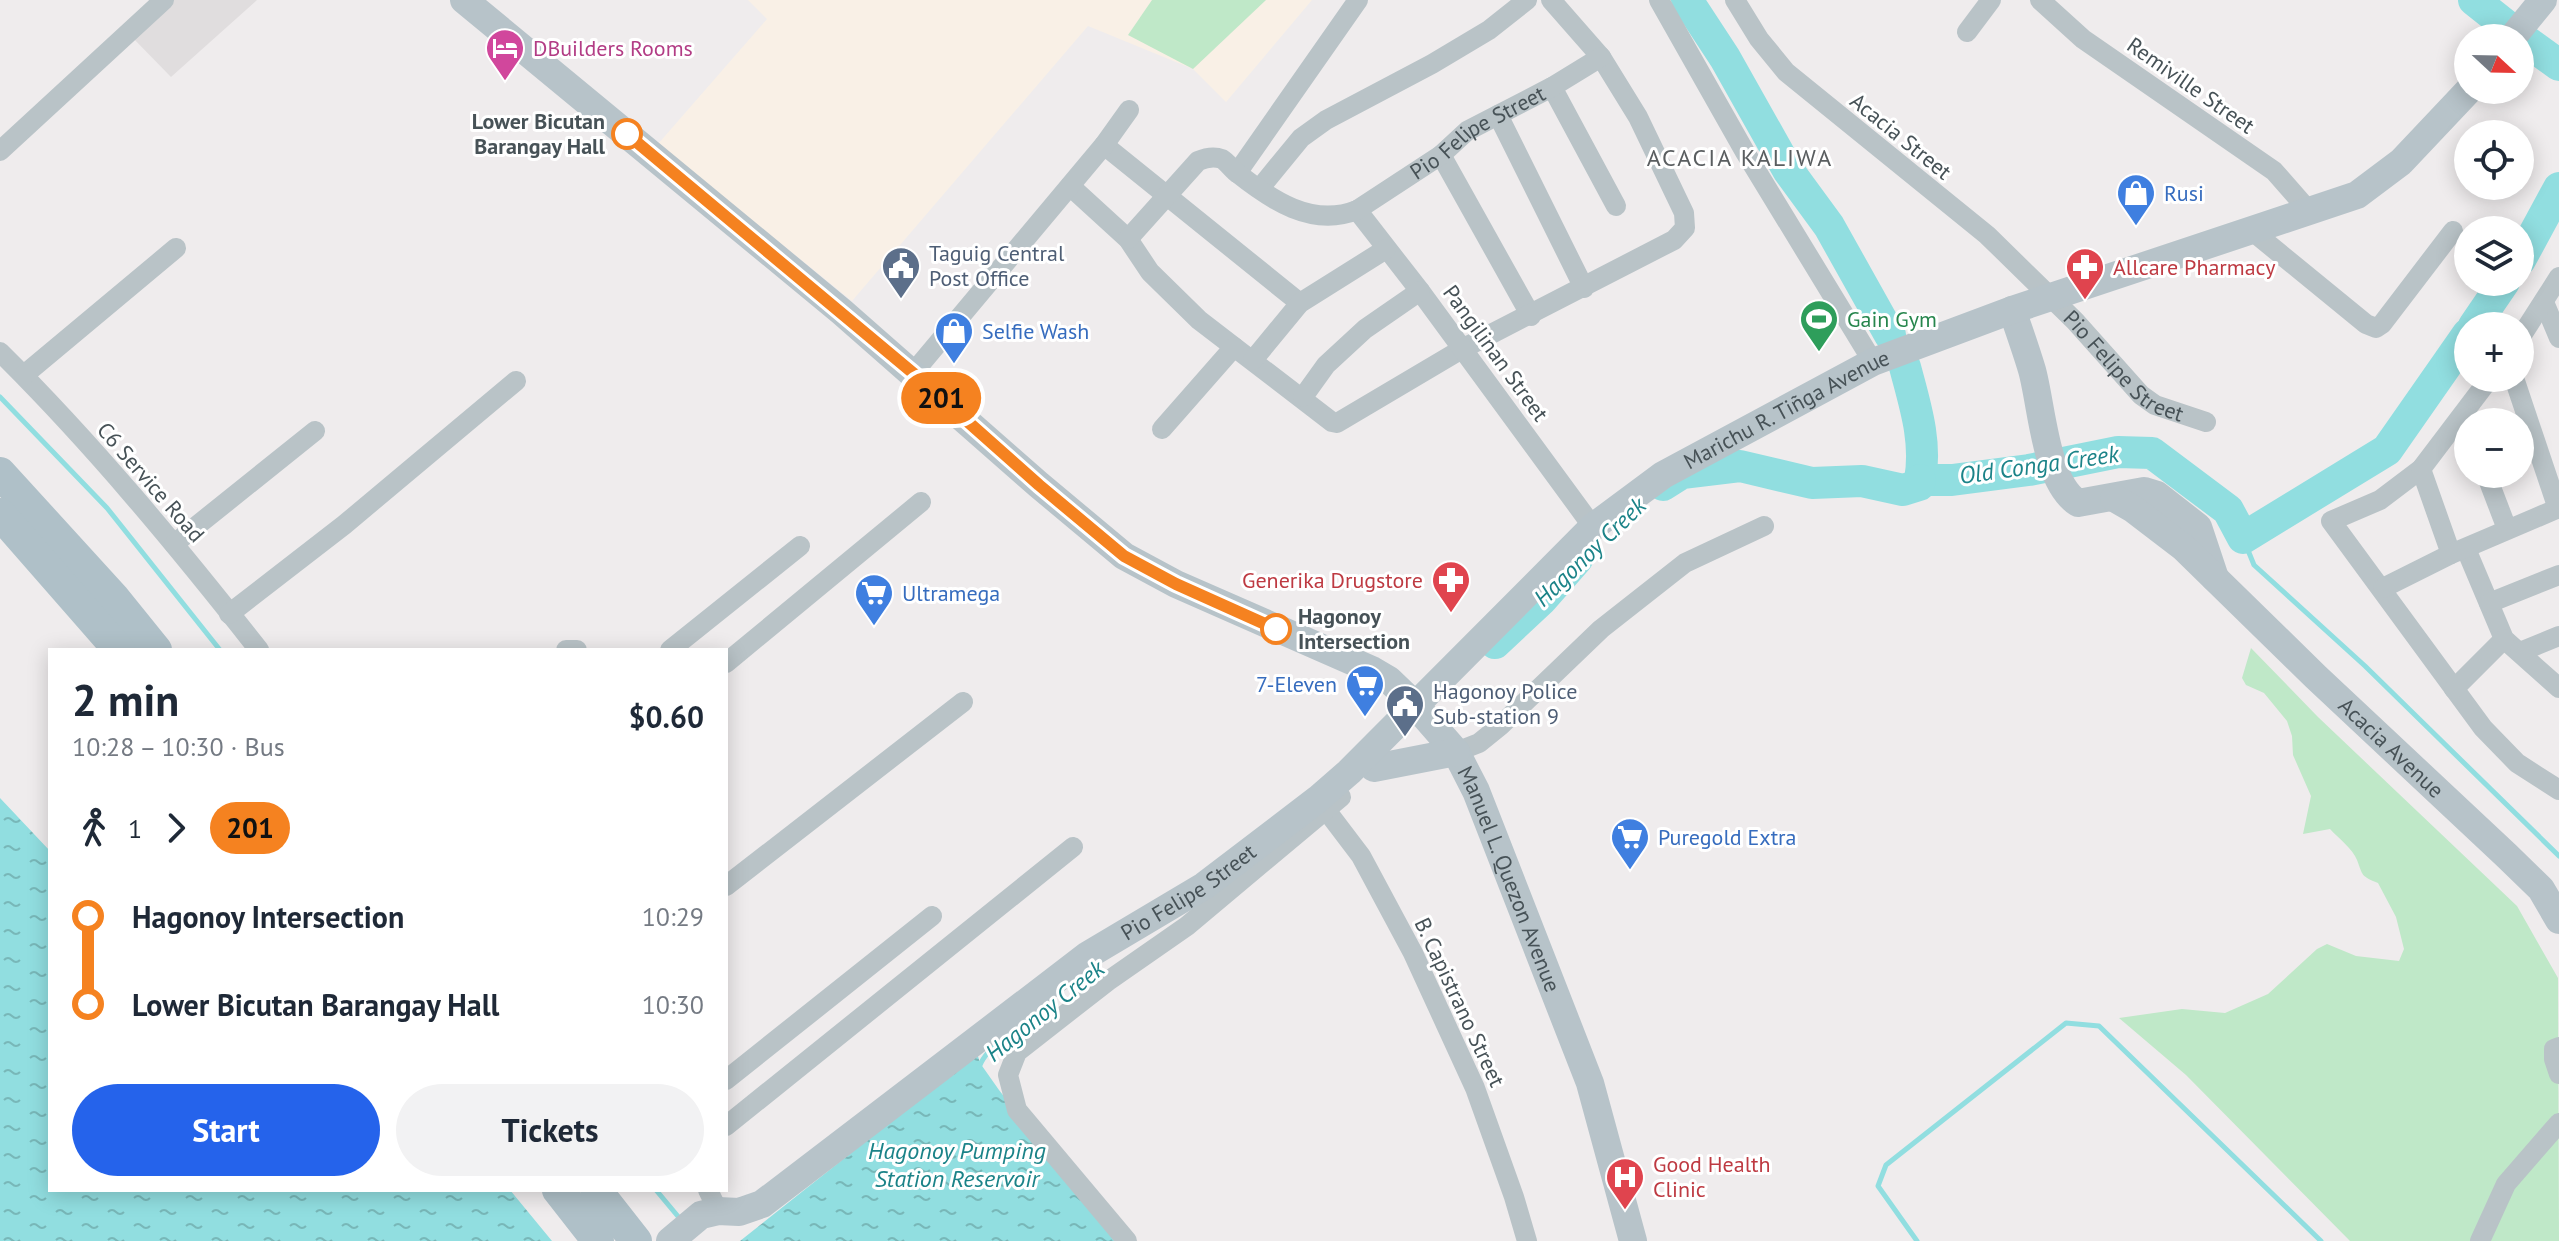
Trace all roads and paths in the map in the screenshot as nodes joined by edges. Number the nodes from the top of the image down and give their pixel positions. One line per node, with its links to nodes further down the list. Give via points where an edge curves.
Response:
1 (164, 0): 19 (street)
2 (464, 0): 48 (main road, Manuel L. Quezon Avenue)
3 (1358, 0): 21 (street)
4 (1527, 0): 23 (street, via 1489,30 1326,120 1301,138)
5 (1551, 0): 13 (street)
6 (1659, 0): 47 (street)
7 (1735, 0): 36 (street, Acacia Street, via 1786,72 1987,235)
8 (1991, 0): 12 (street)
9 (2040, 0): 27 (street, Remiville Street, via 2083,39 2274,171)
10 (2530, 5): 11 (main road)
11 (2520, 24)
12 (1967, 32)
13 (1601, 57): 14 (street, Pio Felipe Street); 34 (street, via 1638,117 1684,213 1685,228 1674,240)
14 (1552, 87): 17 (street, Pio Felipe Street); 25 (street)
15 (2456, 104): 27 (main road, Marichu R. Tiñga Avenue, via 2401,162 2357,195)
16 (1129, 110): 18 (street)
17 (1498, 115): 20 (street, Pio Felipe Street, via 1467,131); 34 (street)
18 (1104, 145): 22 (street); 24 (street)
19 (0, 151)
20 (1441, 155): 26 (street, Pio Felipe Street); 40 (street)
21 (1237, 173): 23 (street); 24 (street, via 1222,159 1206,157)
22 (1070, 186): 30 (street); 48 (street)
23 (1260, 188): 26 (street, via 1310,215 1329,218)
24 (1169, 195): 30 (street); 38 (street)
25 (1616, 206)
26 (1357, 210): 32 (street, Pangilinan Street)
27 (2310, 212): 28 (main road, Marichu R. Tiñga Avenue)
28 (2251, 230): 29 (street, via 2376,328); 36 (main road, Marichu R. Tiñga Avenue)
29 (2453, 231)
30 (1128, 239): 43 (street, via 1150,272)
31 (176, 248): 49 (street)
32 (1386, 249): 35 (street, Pangilinan Street); 38 (street)
33 (2559, 277): 37 (street)
34 (1584, 288): 40 (street)
35 (1420, 291): 44 (street, Pangilinan Street); 52 (street, via 1365,329 1326,365)
36 (2051, 298): 39 (main road, Marichu R. Tiñga Avenue); 53 (street, Pio Felipe Street, via 2141,395)
37 (2544, 302): 41 (street); 42 (street)
38 (1300, 303): 46 (street)
39 (2012, 310): 47 (main road, Marichu R. Tiñga Avenue); 92 (main road, Acacia Avenue, via 2061,488 2078,503 2144,491 2180,511 2198,527 2216,579 2541,889)
40 (1531, 316): 44 (street)
41 (2534, 317)
42 (2559, 338)
43 (1234, 347): 46 (street); 54 (street)
44 (1462, 349): 52 (street, via 1337,423); 64 (street, Pangilinan Street)
45 (0, 352): 49 (street, C6 Service Road)
46 (1253, 360): 52 (street)
47 (1873, 362): 64 (main road, Marichu R. Tiñga Avenue, via 1663,475)
48 (913, 373): 81 (main road, Manuel L. Quezon Avenue, via 1124,556)
49 (24, 375): 66 (street, C6 Service Road)
50 (516, 381): 72 (street)
51 (2519, 392): 61 (street)
52 (1303, 397)
53 (2206, 422)
54 (1162, 429)
55 (315, 431): 66 (street)
56 (2454, 433): 57 (street)
57 (2421, 469): 68 (street); 70 (street, via 2380,500 2331,521)
58 (0, 473): 76 (main road)
59 (2491, 488): 65 (street)
60 (921, 502): 79 (street)
61 (2558, 509): 65 (street)
62 (0, 514): 75 (main road)
63 (1764, 526): 85 (street, via 1685,563 1601,629 1479,743)
64 (1593, 527): 80 (main road, Marichu R. Tiñga Avenue)
65 (2507, 529): 68 (street)
66 (174, 544): 72 (street, C6 Service Road)
67 (800, 546): 78 (street)
68 (2458, 552): 70 (street); 71 (street)
69 (2559, 575): 71 (street)
70 (2383, 588): 83 (street)
71 (2489, 603): 74 (street)
72 (229, 614): 77 (street, C6 Service Road)
73 (2559, 636): 74 (street)
74 (2512, 645): 82 (street); 83 (street)
75 (117, 648)
76 (154, 648)
77 (257, 648)
78 (672, 648)
79 (728, 661)
80 (1453, 667): 81 (main road, via 1410,684); 85 (main road, Marichu R. Tiñga Avenue)
81 (1389, 680): 85 (main road, Manuel L. Quezon Avenue)
82 (2559, 688)
83 (2454, 689): 87 (street, via 2517,763)
84 (963, 702): 90 (street)
85 (1434, 727): 86 (main road); 88 (main road, Pio Felipe Street); 107 (main road, Manuel L. Quezon Avenue, via 1482,805 1590,1083)
86 (1374, 768): 88 (street)
87 (2559, 790)
88 (1322, 804): 93 (main road, Pio Felipe Street, via 1204,886); 106 (street, B. Capistrano Street, via 1361,856 1413,953 1475,1088)
89 (1073, 847): 98 (street)
90 (728, 884)
91 (932, 916): 96 (street)
92 (2559, 920)
93 (1099, 969): 101 (main road, Pio Felipe Street, via 762,1204 739,1212); 105 (street, via 1017,1052 1008,1075 1017,1110)
94 (2559, 1047): 95 (street, via 2554,1049)
95 (2559, 1074)
96 (728, 1078)
97 (2559, 1123): 108 (street, via 2506,1184)
98 (728, 1124)
99 (560, 1192): 102 (main road)
100 (598, 1192): 103 (main road)
101 (709, 1205): 104 (main road, Pio Felipe Street)
102 (598, 1241)
103 (636, 1241)
104 (670, 1241)
105 (1127, 1241)
106 (1527, 1241)
107 (1633, 1241)
108 (2480, 1241)

